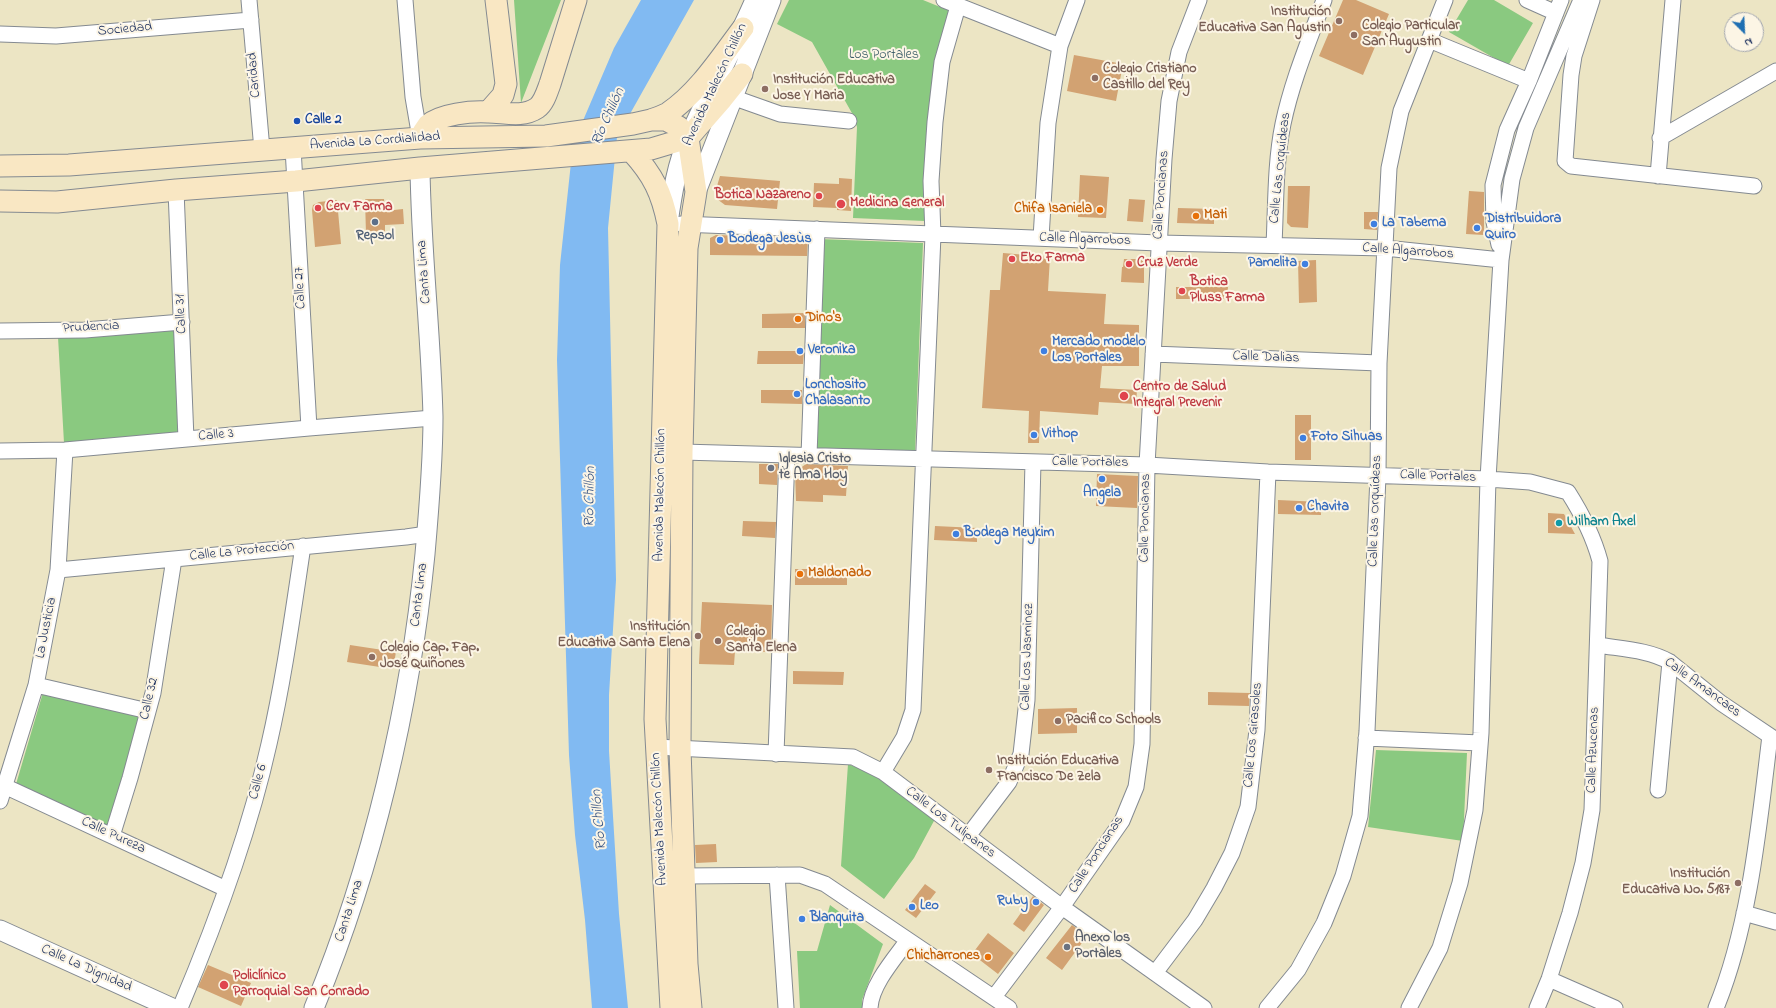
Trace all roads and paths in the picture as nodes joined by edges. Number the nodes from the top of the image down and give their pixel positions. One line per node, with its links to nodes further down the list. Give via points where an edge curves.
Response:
1 (249, 0): 18 (street, Caridad)
2 (405, 0): 30 (street, via 413,97)
3 (496, 0): 27 (main road, via 506,84 503,94)
4 (576, 0): 27 (main road, via 546,97 537,107 523,113)
5 (755, 0): 19 (street, Avenida Malecón Chillón)
6 (771, 0): 24 (street, Avenida Malecón Chillón)
7 (944, 0): 16 (street)
8 (1077, 0): 22 (street)
9 (1199, 0): 49 (street, Calle Poncianas, via 1179,52 1169,102)
10 (1324, 0): 50 (street, Calle Las Orquídeas, via 1293,85 1283,125)
11 (1445, 0): 21 (street, Calle Las Orquídeas)
12 (1526, 0): 17 (street)
13 (1581, 0): 52 (street, via 1526,128 1512,179)
14 (1592, 0): 38 (street, via 1574,56 1565,162 1571,166)
15 (1673, 0): 32 (street)
16 (958, 6): 22 (street); 47 (street, via 942,62 935,122)
17 (1559, 7): 25 (street)
18 (251, 20): 20 (street, Sociedad, via 56,36); 34 (street, Caridad)
19 (743, 28): 29 (main road, via 685,100 667,114); 31 (street, Avenida Malecón Chillón)
20 (0, 34)
21 (1429, 40): 25 (street); 51 (street, Calle Las Orquídeas, via 1399,118 1389,168)
22 (1060, 46): 48 (street, via 1048,123)
23 (1776, 71): 32 (street)
24 (742, 74): 26 (street, Avenida Malecón Chillón); 31 (main road)
25 (1529, 81): 52 (street, via 1507,130 1493,185 1494,222)
26 (732, 97): 28 (street, via 780,114); 42 (street, Avenida Malecón Chillón)
27 (488, 112): 30 (main road, via 456,114 438,119 428,126)
28 (849, 121)
29 (642, 122): 30 (main road, Avenida La Cordialidad, via 549,135); 31 (main road, Avenida La Cordialidad, via 666,120 679,127)
30 (420, 138): 33 (main road, Avenida La Cordialidad); 37 (main road)
31 (688, 138): 35 (main road, Avenida La Cordialidad, via 657,148); 42 (main road); 44 (street, Avenida Malecón Chillón, via 673,189)
32 (1660, 138): 38 (street)
33 (294, 148): 34 (main road, Avenida La Cordialidad); 39 (street, Calle 27)
34 (262, 150): 36 (main road, Avenida La Cordialidad, via 69,165)
35 (632, 152): 37 (main road, Avenida La Cordialidad); 44 (main road, via 646,167 657,185)
36 (0, 166)
37 (420, 168): 39 (main road, Avenida La Cordialidad); 57 (street, Canta Lima)
38 (1658, 176): 40 (street)
39 (296, 181): 41 (main road, Avenida La Cordialidad); 58 (street, Calle 27)
40 (1754, 186)
41 (176, 190): 43 (main road, Avenida La Cordialidad, via 57,202); 53 (street, Calle 31)
42 (696, 192): 45 (main road, Avenida Malecón Chillón)
43 (0, 201)
44 (668, 224): 45 (street, Calle Algarrobos); 83 (main road, Avenida Malecón Chillón)
45 (690, 225): 46 (street, Calle Algarrobos); 62 (main road, Avenida Malecón Chillón, via 687,248)
46 (817, 229): 47 (street, Calle Algarrobos); 64 (street)
47 (933, 235): 48 (street, Calle Algarrobos); 65 (street)
48 (1040, 238): 49 (street, Calle Algarrobos)
49 (1159, 243): 50 (street, Calle Algarrobos); 55 (street, Calle Poncianas)
50 (1274, 245): 51 (street, Calle Algarrobos)
51 (1385, 248): 52 (street, Calle Algarrobos); 56 (street, Calle Las Orquídeas)
52 (1501, 260): 70 (street)
53 (182, 322): 54 (street, Prudencia, via 85,330); 59 (street, Calle 31)
54 (0, 331)
55 (1153, 354): 56 (street, Calle Dalias); 67 (street, Calle Poncianas)
56 (1379, 363): 69 (street, Calle Las Orquídeas)
57 (433, 418): 58 (street, Calle 3); 72 (street, Canta Lima)
58 (309, 428): 59 (street, Calle 3)
59 (186, 439): 60 (street, Calle 3)
60 (65, 450): 61 (street, Calle 3); 75 (street, La Justicia)
61 (0, 451)
62 (682, 452): 63 (street, Calle Portales); 84 (main road, Avenida Malecón Chillón)
63 (786, 455): 64 (street, Calle Portales); 85 (street)
64 (809, 456): 65 (street, Calle Portales)
65 (923, 459): 66 (street, Calle Portales); 86 (street, via 912,710 904,737)
66 (1033, 462): 67 (street, Calle Portales); 91 (street, Calle Los Jasminez, via 1027,700 1021,754 1009,782)
67 (1147, 465): 68 (street, Calle Portales); 95 (street, Calle Poncianas, via 1142,744 1136,787 1122,822)
68 (1268, 472): 69 (street, Calle Portales); 100 (street, Calle Los Girasoles, via 1257,730 1248,807 1232,853 1214,888 1195,920)
69 (1378, 476): 70 (street, Calle Portales); 80 (street, Calle Las Orquídeas)
70 (1488, 479): 71 (street, Calle Portales, via 1530,482); 82 (street)
71 (1568, 492): 76 (street, Calle Azucenas, via 1584,517 1595,541 1600,561)
72 (427, 534): 73 (street, Calle La Protección); 105 (street, Canta Lima, via 421,596 405,700 362,872)
73 (303, 546): 74 (street, Calle La Protección); 94 (street, Calle 6, via 269,744)
74 (174, 559): 75 (street, Calle La Protección); 79 (street, Calle 32)
75 (58, 570): 78 (street, La Justicia)
76 (1598, 645): 77 (street, Calle Amancaes, via 1646,653); 101 (street, Calle Azucenas, via 1592,810 1583,863)
77 (1670, 662): 81 (street, Calle Amancaes, via 1721,703); 88 (street)
78 (36, 685): 79 (street); 87 (street, La Justicia)
79 (148, 711): 90 (street, Calle 32)
80 (1366, 738): 82 (street); 112 (street, Calle Las Orquídeas, via 1360,816 1343,876 1324,923 1298,970)
81 (1773, 738): 96 (street)
82 (1480, 743): 113 (street, via 1475,810 1460,883 1440,948)
83 (656, 747): 84 (street, Calle Los Tulipanes); 106 (main road, Avenida Malecón Chillón)
84 (680, 748): 85 (street, Calle Los Tulipanes); 93 (main road, Avenida Malecón Chillón)
85 (776, 754): 86 (street, Calle Los Tulipanes, via 853,757)
86 (883, 772): 91 (street, Calle Los Tulipanes)
87 (3, 785): 89 (street, La Justicia); 90 (street, Calle Pureza)
88 (1658, 790)
89 (0, 801)
90 (112, 836): 94 (street, Calle Pureza)
91 (968, 836): 95 (street, Calle Los Tulipanes)
92 (777, 875): 93 (street); 99 (street, via 800,875 825,884); 108 (street)
93 (684, 876): 107 (main road, Avenida Malecón Chillón)
94 (226, 888): 104 (street, Calle 6)
95 (1062, 907): 100 (street, Calle Los Tulipanes); 102 (street, Calle Poncianas)
96 (1744, 913): 97 (street); 116 (street)
97 (1776, 922)
98 (0, 930): 103 (street, Calle La Dignidad)
99 (908, 940): 102 (street); 109 (street, via 884,973 870,1001)
100 (1154, 973): 111 (street, Calle Los Tulipanes)
101 (1549, 979): 114 (street, Calle Azucenas); 115 (street)
102 (994, 997): 110 (street)
103 (172, 1008)
104 (180, 1008)
105 (314, 1008)
106 (672, 1008)
107 (690, 1008)
108 (786, 1008)
109 (870, 1008)
110 (1009, 1008)
111 (1204, 1008)
112 (1267, 1008)
113 (1409, 1008)
114 (1537, 1008)
115 (1615, 1008)
116 (1716, 1008)

